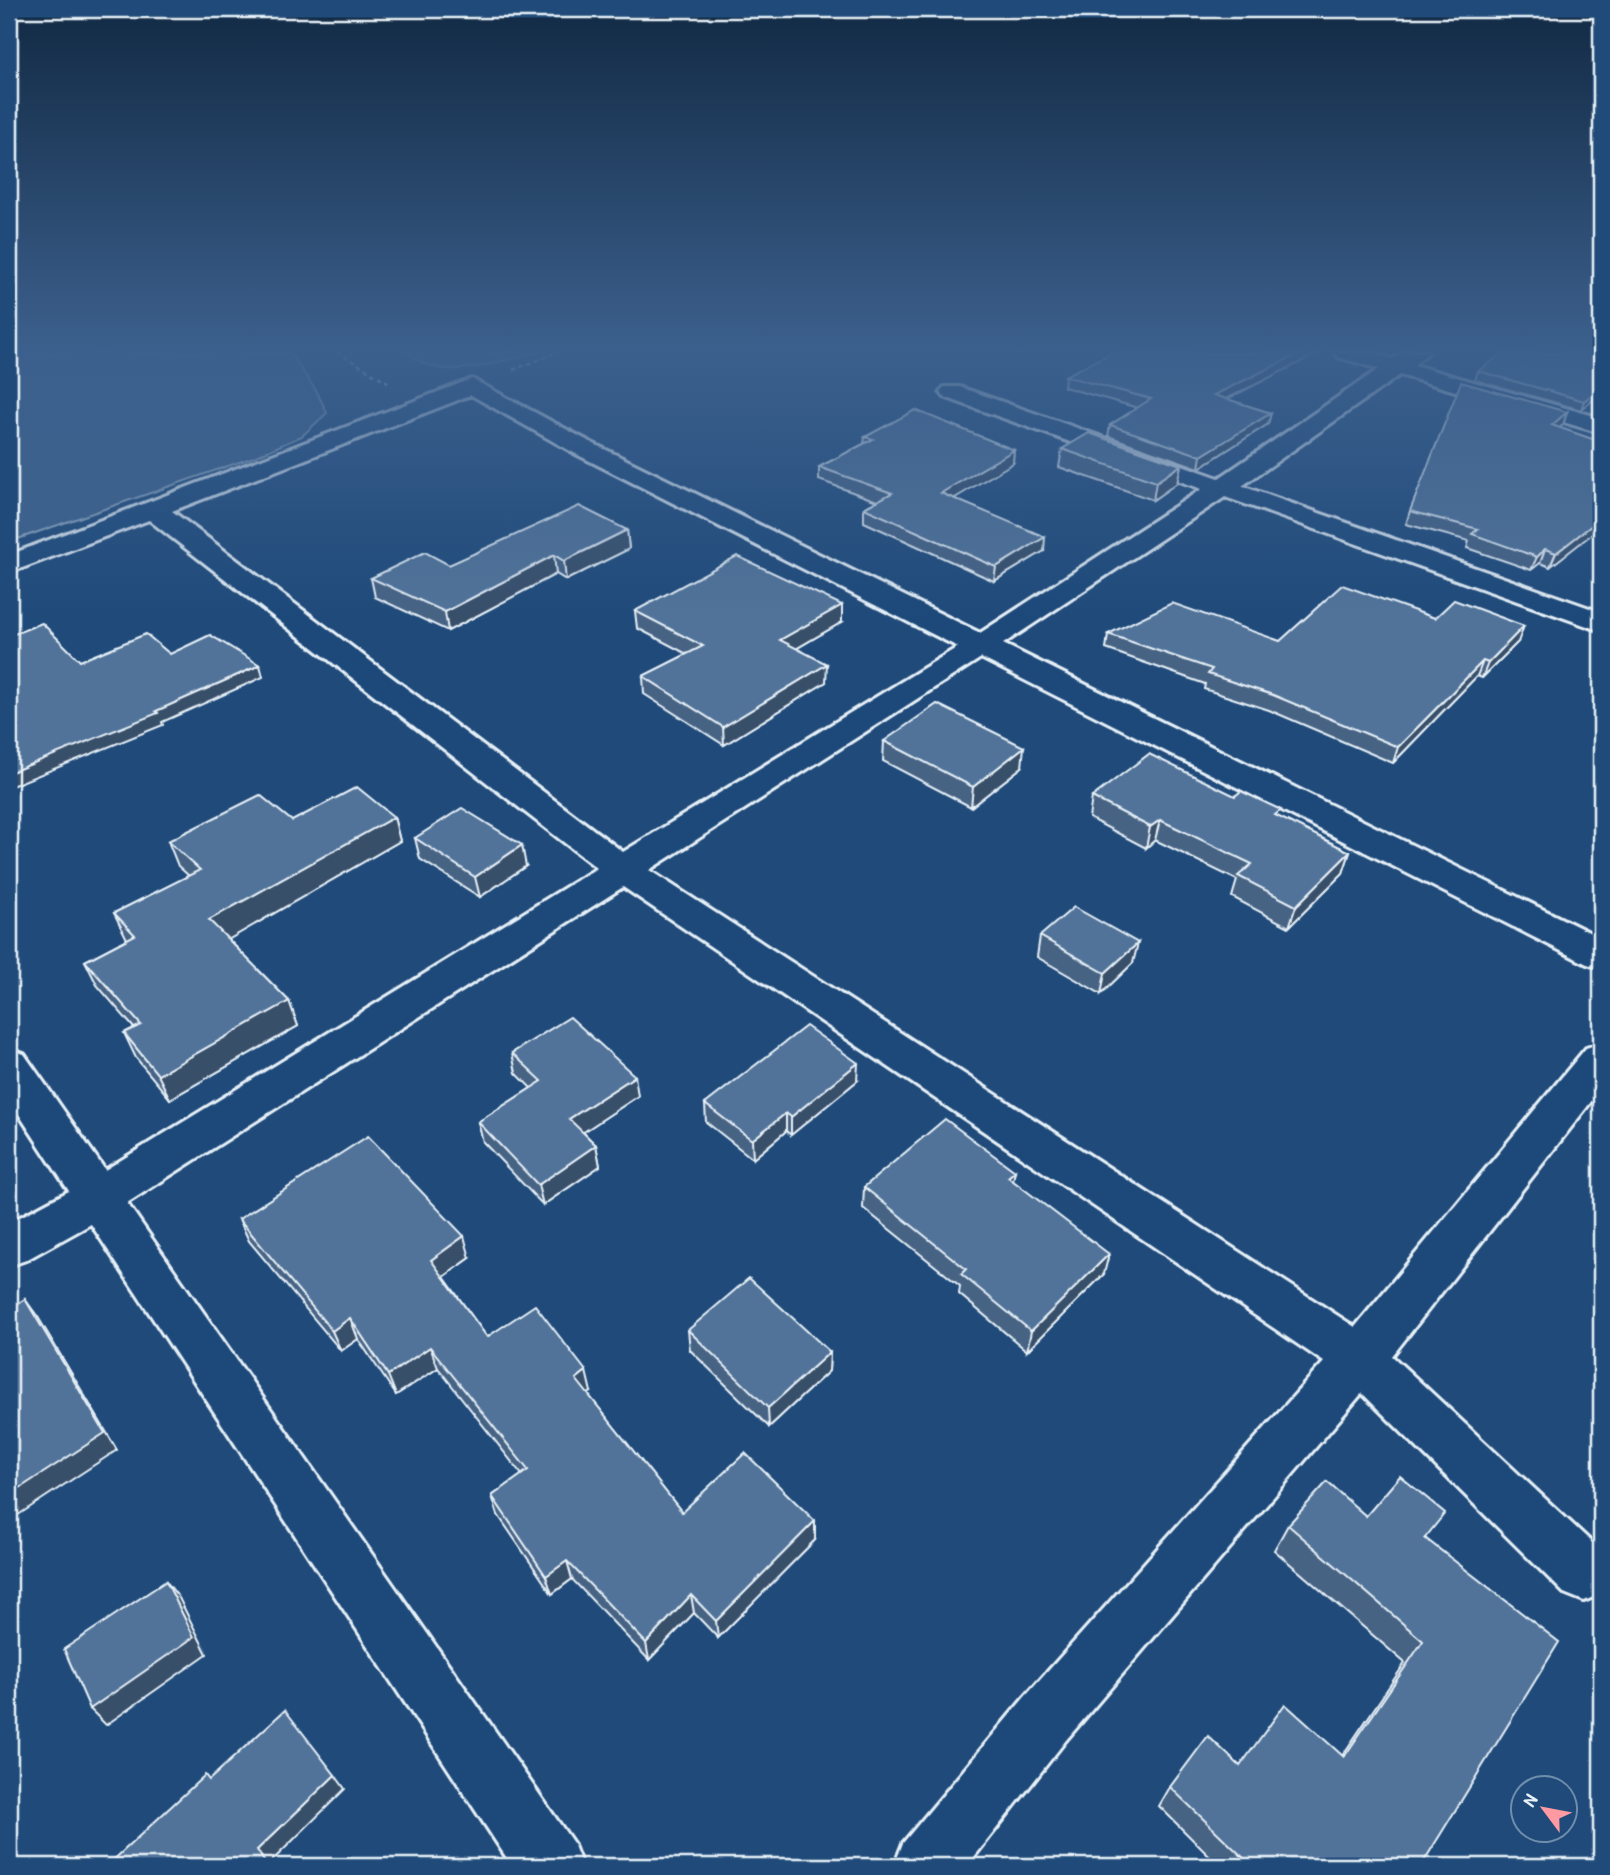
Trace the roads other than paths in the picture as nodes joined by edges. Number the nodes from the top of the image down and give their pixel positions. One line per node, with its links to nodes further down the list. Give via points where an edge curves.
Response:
1 (334, 440): 6 (street)
2 (568, 440): 9 (street)
3 (1089, 440): 5 (street)
4 (1292, 440): 5 (street)
5 (1223, 487): 8 (street); 9 (street)
6 (153, 510): 7 (street); 10 (street)
7 (9, 565)
8 (1601, 622)
9 (979, 646): 10 (street); 11 (street)
10 (623, 870): 14 (street); 16 (street)
11 (1601, 954)
12 (1601, 1059): 16 (street)
13 (9, 1065): 14 (street)
14 (99, 1197): 15 (street); 18 (street)
15 (9, 1246)
16 (1360, 1358): 17 (street); 19 (street, via 1045,1720)
17 (1584, 1573)
18 (550, 1866)
19 (926, 1866)

